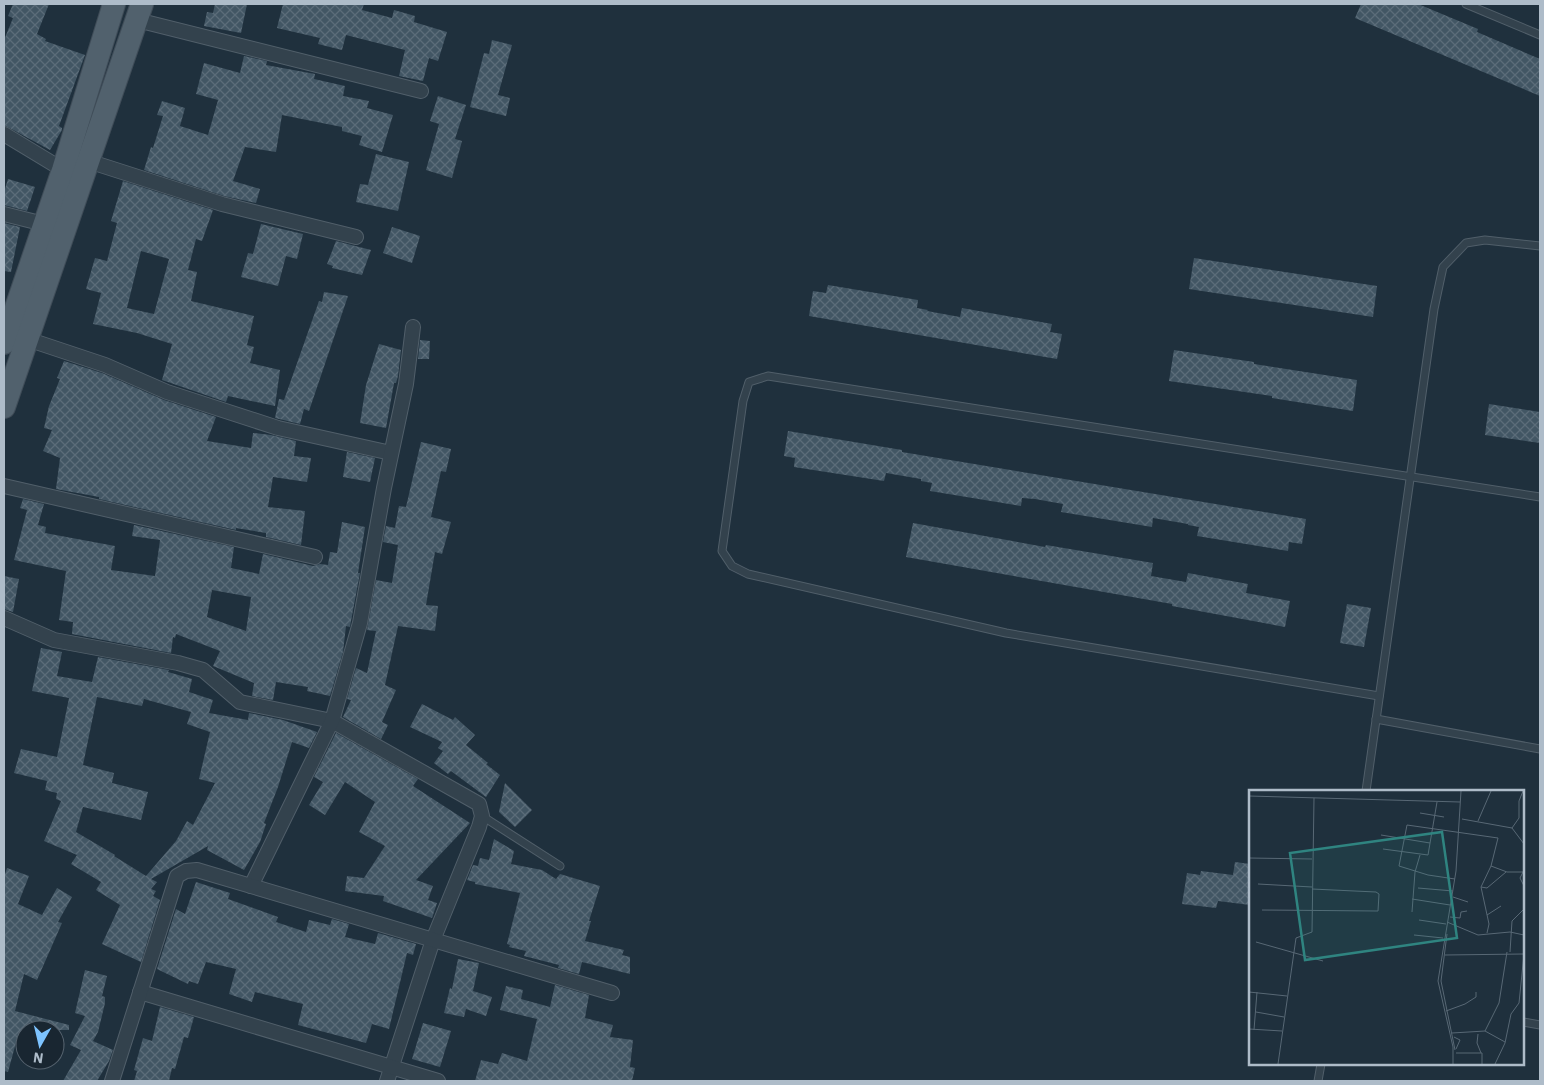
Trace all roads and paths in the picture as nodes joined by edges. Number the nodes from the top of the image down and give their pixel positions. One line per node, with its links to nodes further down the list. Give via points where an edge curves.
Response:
1 (114, 4): 7 (main road)
2 (1466, 4): 4 (lane)
3 (140, 12): 5 (street); 7 (main road)
4 (1540, 35)
5 (421, 91)
6 (4, 134): 7 (street)
7 (78, 170): 9 (main road); 10 (street); 13 (main road)
8 (4, 214): 9 (street)
9 (44, 224): 14 (main road)
10 (356, 237)
11 (1540, 246): 17 (lane, via 1485,240 1466,243 1443,267)
12 (413, 327): 16 (street, via 406,384)
13 (27, 339): 15 (main road); 16 (street, via 105,365 168,392 278,428)
14 (4, 343)
15 (4, 407)
16 (391, 453): 24 (street, via 360,623)
17 (1410, 478): 19 (lane); 22 (lane); 22 (lane, via 768,376 749,382 743,401 722,551 732,566 748,574 1006,633)
18 (4, 486): 20 (street)
19 (1540, 497)
20 (315, 557)
21 (4, 618): 24 (street, via 54,640 203,670 240,702)
22 (1379, 696): 23 (lane)
23 (1376, 719): 25 (lane); 26 (lane)
24 (332, 721): 27 (street, via 479,804); 29 (street)
25 (1540, 749)
26 (1366, 790)
27 (482, 816): 28 (lane); 30 (street)
28 (560, 866)
29 (252, 886): 30 (street); 31 (street, via 197,870 177,876)
30 (433, 940): 32 (street); 36 (street)
31 (140, 992): 36 (street); 37 (street)
32 (612, 993)
33 (1524, 1022): 34 (lane)
34 (1540, 1025)
35 (1321, 1065): 40 (lane)
36 (392, 1068): 38 (street); 39 (street)
37 (112, 1081)
38 (387, 1081)
39 (438, 1081)
40 (1318, 1081)

